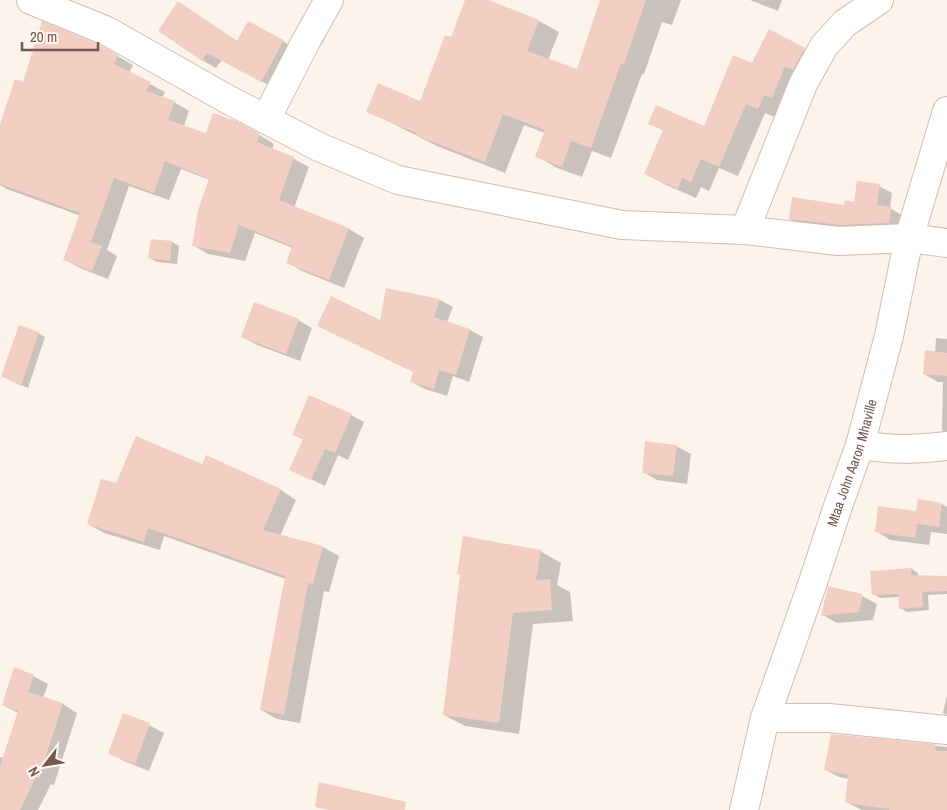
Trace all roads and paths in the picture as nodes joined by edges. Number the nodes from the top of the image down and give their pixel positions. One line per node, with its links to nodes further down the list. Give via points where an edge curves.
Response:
1 (31, 0): 5 (street, via 107,31)
2 (329, 0): 5 (street)
3 (880, 0): 6 (street, via 845,23 824,46 803,84)
4 (947, 111): 7 (street, Mtaa John Aaron Mhaville)
5 (266, 119): 6 (street, via 319,147 398,180 622,225)
6 (745, 230): 7 (street, via 838,241)
7 (910, 238): 8 (street); 9 (street, Mtaa John Aaron Mhaville, via 889,336)
8 (947, 242)
9 (860, 445): 10 (street, via 914,450); 11 (street, Mtaa John Aaron Mhaville)
10 (947, 446)
11 (765, 718): 12 (street, via 829,718); 13 (street, Mtaa John Aaron Mhaville)
12 (947, 730)
13 (744, 810)

